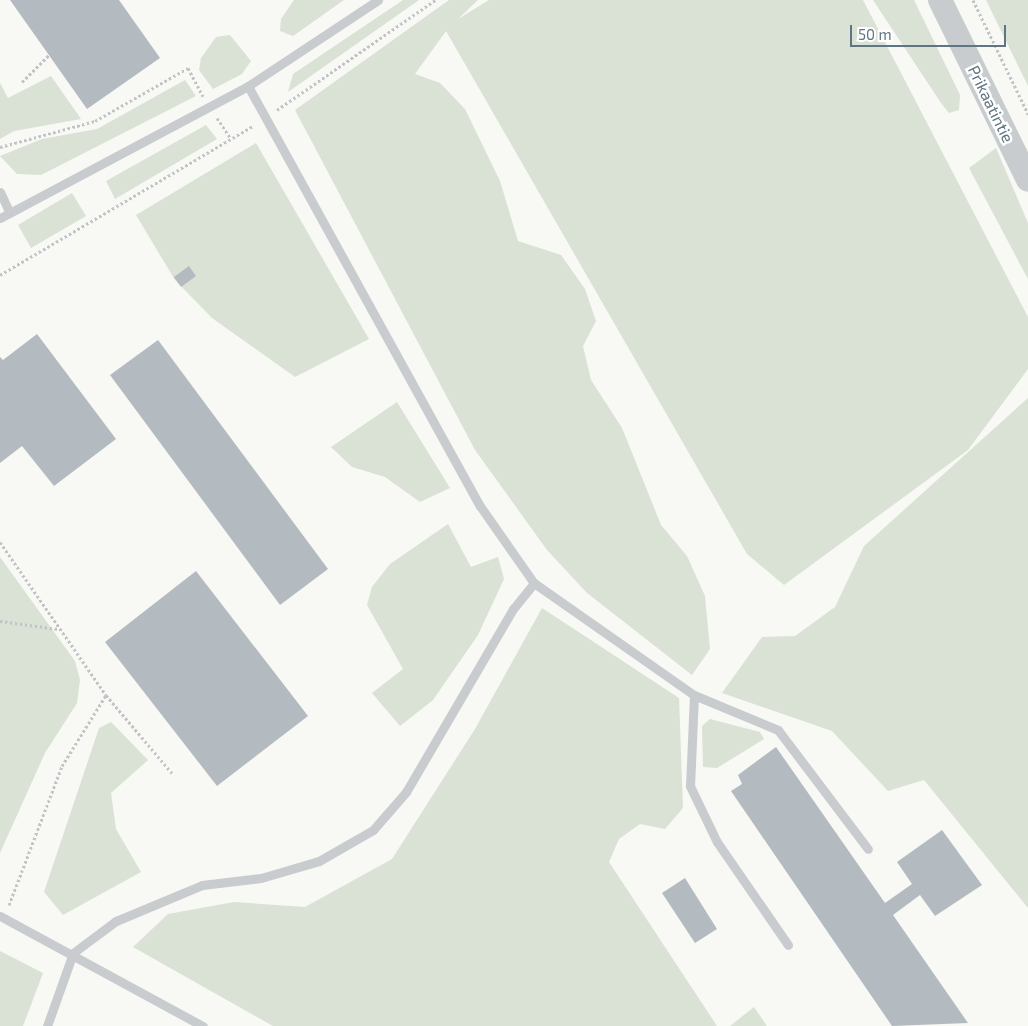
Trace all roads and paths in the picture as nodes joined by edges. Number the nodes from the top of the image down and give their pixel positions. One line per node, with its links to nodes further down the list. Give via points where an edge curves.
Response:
1 (378, 0): 7 (lane)
2 (434, 0): 10 (path)
3 (940, 0): 13 (street, Prikaatintie)
4 (973, 0): 9 (path)
5 (49, 55): 6 (path)
6 (22, 82)
7 (248, 86): 8 (lane); 10 (lane)
8 (210, 107): 11 (path); 12 (path, via 188,68 95,121); 15 (lane)
9 (1028, 114)
10 (266, 118): 11 (path); 19 (lane, via 480,506)
11 (231, 140): 17 (path)
12 (0, 147)
13 (1028, 180)
14 (0, 192): 15 (lane)
15 (10, 213): 16 (lane)
16 (0, 218)
17 (0, 276)
18 (0, 542): 21 (path)
19 (534, 582): 23 (lane); 28 (lane, via 513,609 406,792 373,830 319,861 261,878 202,885 172,895 116,921)
20 (0, 621): 21 (path)
21 (58, 630): 22 (path)
22 (106, 695): 24 (path); 26 (path, via 62,766)
23 (694, 695): 25 (lane, via 778,730); 27 (lane, via 690,786 717,842)
24 (172, 773)
25 (868, 849)
26 (2, 916): 28 (lane)
27 (788, 945)
28 (73, 953): 29 (lane); 30 (lane)
29 (47, 1026)
30 (203, 1026)

